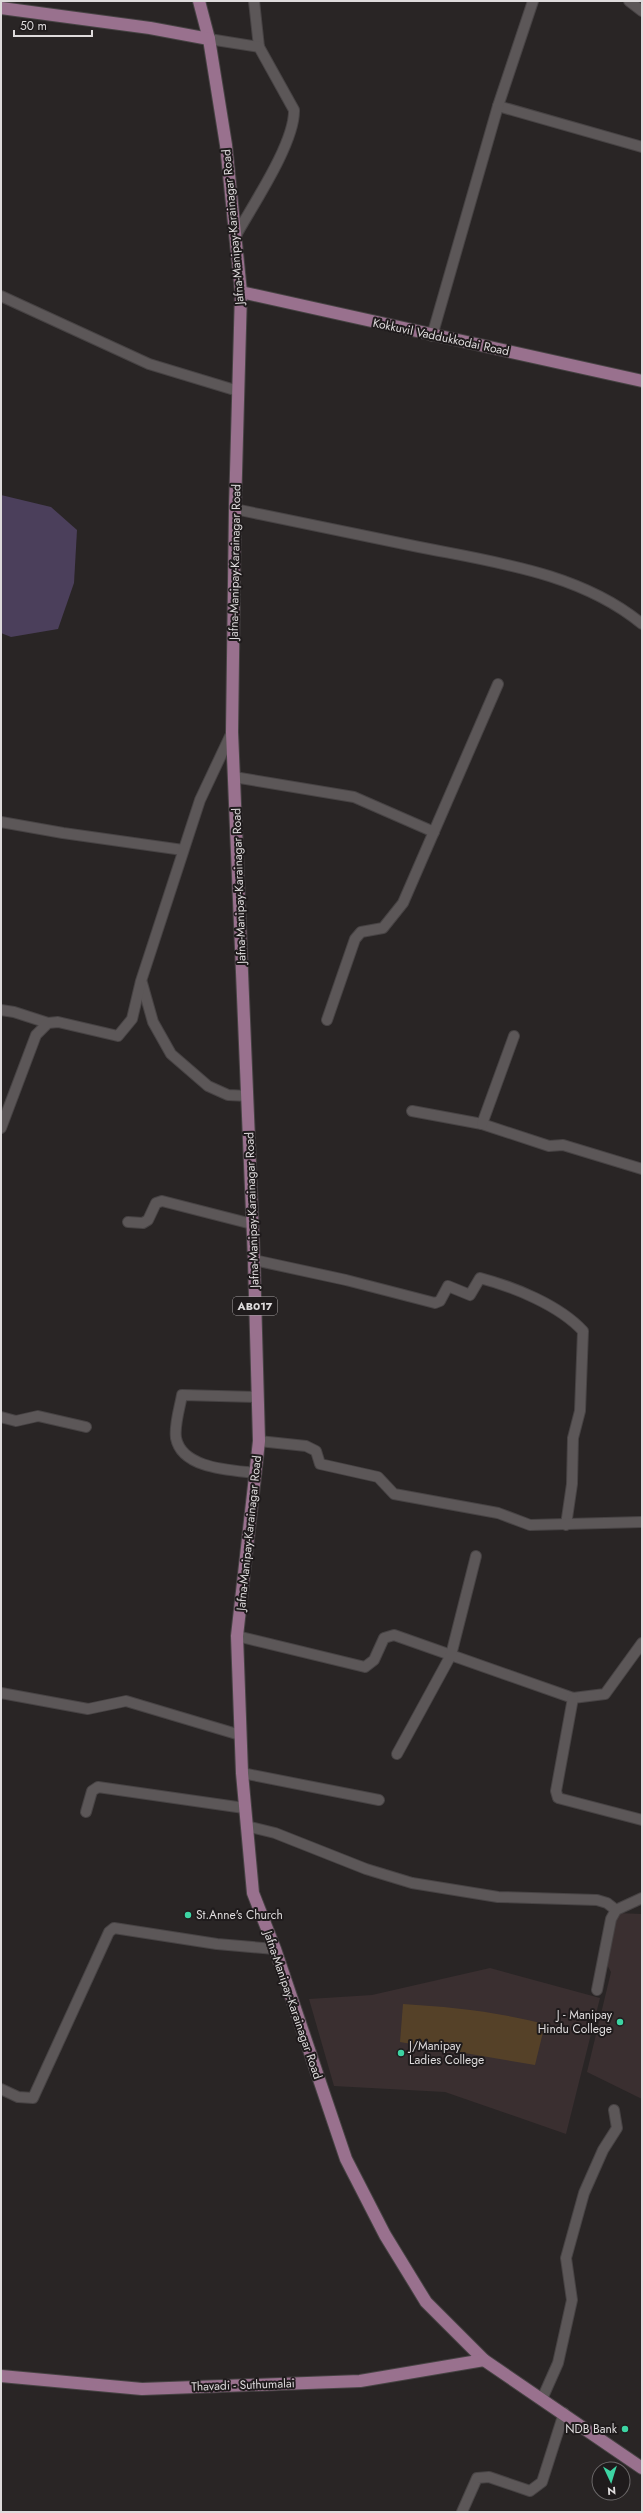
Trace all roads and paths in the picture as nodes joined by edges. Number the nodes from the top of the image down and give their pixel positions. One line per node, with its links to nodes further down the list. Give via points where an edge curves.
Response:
1 (199, 1): 7 (main road, Jafna-Manipay-Karainagar Road / AB017)
2 (254, 1): 8 (street)
3 (533, 1): 9 (street)
4 (629, 1): 6 (street)
5 (1, 8): 7 (main road, via 150,28)
6 (642, 11)
7 (209, 39): 8 (street); 11 (main road, Jafna-Manipay-Karainagar Road / AB017, via 226,145)
8 (259, 47): 11 (street, via 286,93 294,110 294,120 286,144)
9 (498, 106): 10 (street); 14 (street)
10 (642, 147)
11 (235, 237): 12 (main road, Jafna-Manipay-Karainagar Road / AB017)
12 (241, 292): 14 (main road, Kokkuvil Vaddukkodai Road); 16 (main road, Jafna-Manipay-Karainagar Road / AB017)
13 (1, 296): 16 (street, via 149,364)
14 (432, 336): 15 (main road, Kokkuvil Vaddukkodai Road)
15 (642, 381)
16 (238, 391): 17 (main road, Jafna-Manipay-Karainagar Road / AB017)
17 (235, 509): 18 (street, via 528,569 587,591 626,610); 20 (main road, Jafna-Manipay-Karainagar Road / AB017)
18 (642, 624)
19 (498, 684): 23 (street)
20 (232, 732): 21 (main road, Jafna-Manipay-Karainagar Road / AB017); 24 (street, via 200,800)
21 (234, 777): 23 (street, via 354,798); 30 (main road, Jafna-Manipay-Karainagar Road / AB017)
22 (1, 822): 24 (street)
23 (434, 832): 27 (street, via 403,904 383,928 361,932 355,939)
24 (183, 850): 25 (street)
25 (141, 981): 28 (street, via 132,1020 118,1036 58,1022); 30 (street, via 153,1022 171,1054 208,1086 228,1095)
26 (1, 1010): 28 (street)
27 (327, 1020)
28 (48, 1023): 33 (street, via 36,1035)
29 (514, 1036): 32 (street)
30 (248, 1096): 36 (main road, Jafna-Manipay-Karainagar Road / AB017)
31 (412, 1111): 32 (street)
32 (482, 1124): 34 (street, via 549,1146 563,1145)
33 (1, 1128)
34 (642, 1169)
35 (128, 1222): 36 (street, via 143,1223 148,1220 156,1203 162,1201)
36 (252, 1224): 37 (main road, Jafna-Manipay-Karainagar Road / AB017)
37 (254, 1260): 38 (main road, Jafna-Manipay-Karainagar Road / AB017); 44 (street, via 435,1303 440,1301 448,1286 470,1295 480,1278 508,1286 572,1319 583,1331 580,1411 573,1438 572,1484)
38 (258, 1397): 41 (main road, Jafna-Manipay-Karainagar Road / AB017); 42 (street, via 182,1395 176,1437 180,1452 191,1460 225,1469)
39 (1, 1417): 40 (street, via 16,1421 38,1416)
40 (86, 1427)
41 (259, 1441): 42 (main road, Jafna-Manipay-Karainagar Road / AB017); 44 (street, via 306,1446 316,1450 320,1464 378,1477 394,1494 498,1512 530,1525)
42 (256, 1473): 46 (main road, Jafna-Manipay-Karainagar Road / AB017)
43 (642, 1522): 44 (street)
44 (566, 1525)
45 (476, 1556): 48 (street)
46 (237, 1636): 48 (street, via 364,1667 374,1660 384,1638 394,1635); 51 (main road, Jafna-Manipay-Karainagar Road / AB017)
47 (642, 1643): 50 (street, via 605,1694)
48 (451, 1655): 50 (street); 52 (street)
49 (1, 1693): 51 (street, via 88,1709 126,1701)
50 (573, 1698): 57 (street, via 556,1791 558,1798)
51 (240, 1735): 53 (main road, Jafna-Manipay-Karainagar Road / AB017)
52 (397, 1754)
53 (242, 1773): 54 (street); 55 (main road, Jafna-Manipay-Karainagar Road / AB017)
54 (379, 1800)
55 (244, 1808): 56 (street, via 98,1787 92,1791); 58 (main road, Jafna-Manipay-Karainagar Road / AB017)
56 (86, 1812)
57 (642, 1820)
58 (246, 1826): 60 (street, via 275,1833 366,1869 412,1882 498,1897 597,1900 607,1903); 61 (main road, Jafna-Manipay-Karainagar Road / AB017, via 253,1893)
59 (642, 1898): 60 (street)
60 (616, 1910): 62 (street, via 611,1919)
61 (275, 1950): 63 (street, via 114,1928 109,1932 33,2098 18,2097); 65 (main road, Jafna-Manipay-Karainagar Road / AB017, via 350,2166 385,2235 426,2302)
62 (597, 1990)
63 (1, 2089)
64 (614, 2110): 67 (street, via 617,2128 603,2150 584,2193 566,2258 572,2300 558,2364)
65 (484, 2360): 66 (main road, Thavadi - Suthumalai, via 360,2381 150,2389); 67 (main road, Jafna-Manipay-Karainagar Road / AB017)
66 (1, 2376)
67 (542, 2399): 68 (main road, Jafna-Manipay-Karainagar Road / AB017)
68 (564, 2413): 69 (main road, Jafna-Manipay-Karainagar Road / AB017); 70 (street, via 542,2482 530,2491 489,2477 477,2478)
69 (642, 2468)
70 (462, 2512)

